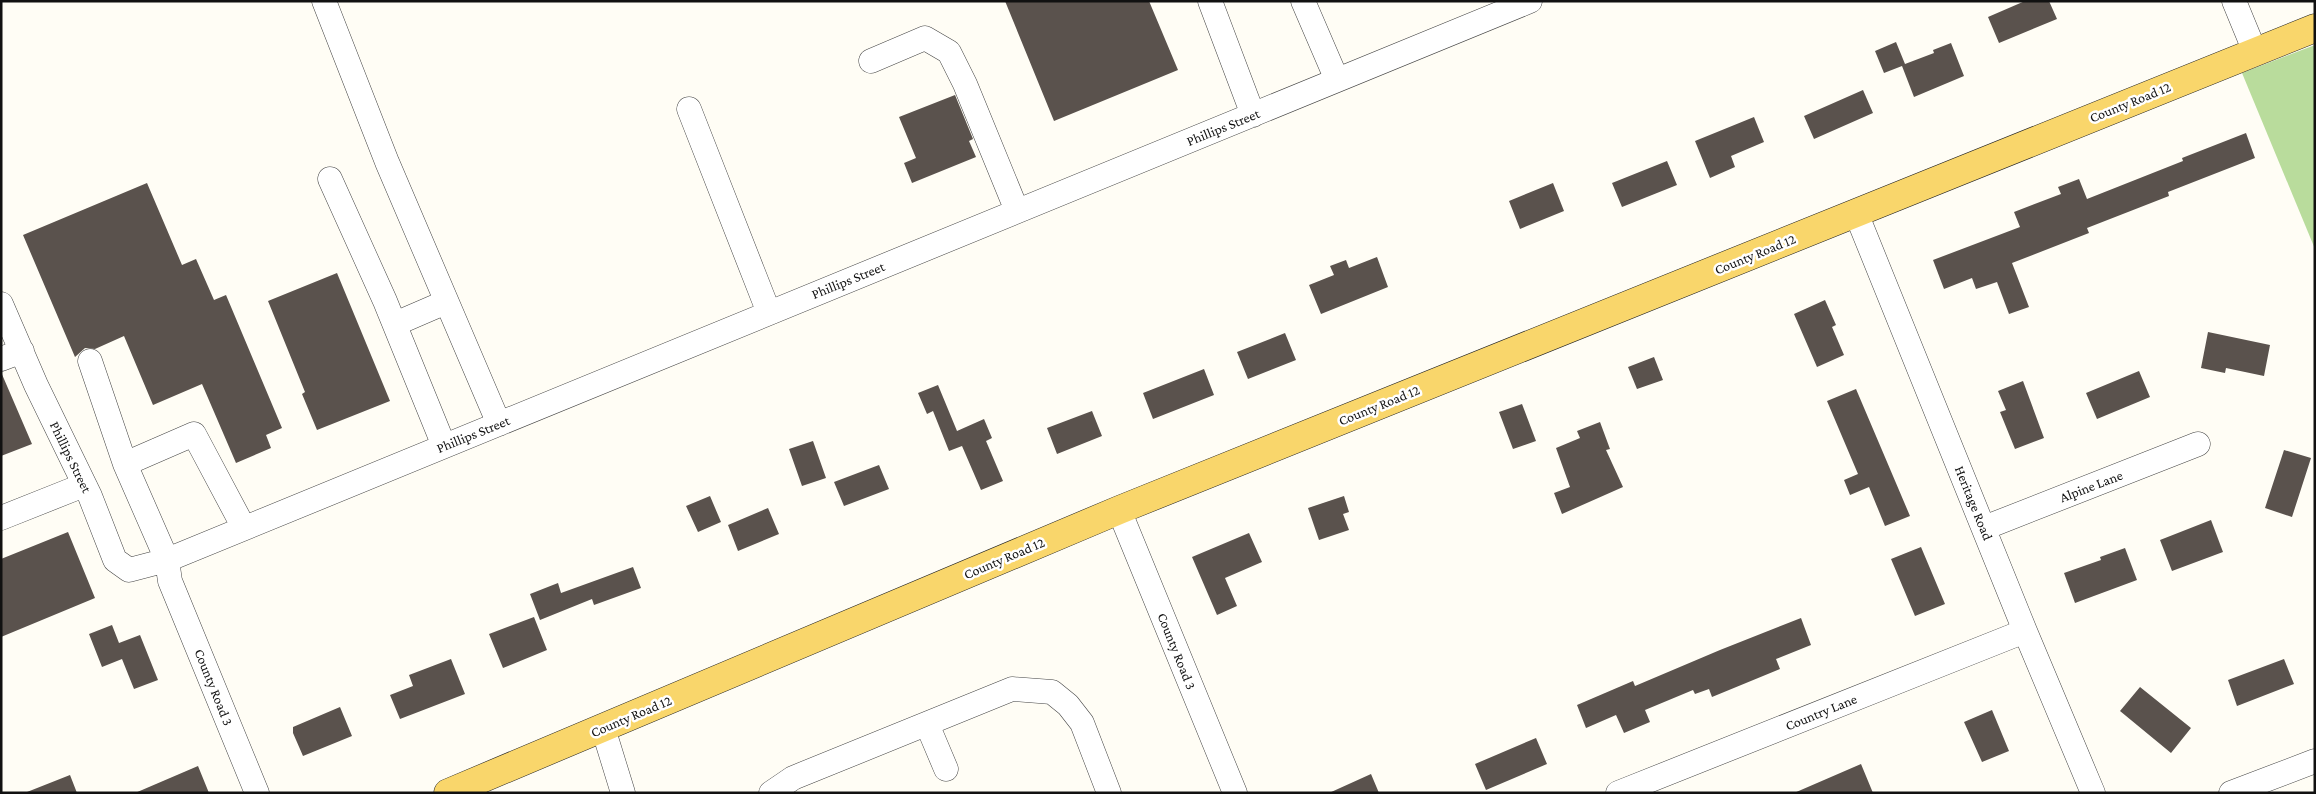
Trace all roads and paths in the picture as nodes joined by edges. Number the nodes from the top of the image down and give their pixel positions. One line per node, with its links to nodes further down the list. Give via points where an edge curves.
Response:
1 (324, 1): 15 (street)
2 (1210, 1): 11 (street)
3 (1303, 1): 9 (street)
4 (1530, 1): 9 (street, Phillips Street)
5 (2234, 1): 7 (street)
6 (2315, 28): 7 (main road, County Road 12)
7 (2255, 52): 14 (main road, County Road 12)
8 (871, 61): 13 (street, via 925,38 948,52 965,84)
9 (1338, 80): 11 (street, Phillips Street)
10 (689, 109): 17 (street)
11 (1253, 115): 13 (street, Phillips Street)
12 (330, 179): 18 (street)
13 (1017, 211): 17 (street, Phillips Street)
14 (1856, 213): 26 (main road, County Road 12); 29 (street, Heritage Road)
15 (446, 302): 18 (street); 21 (street)
16 (1, 304): 19 (street, Phillips Street)
17 (769, 313): 21 (street, Phillips Street)
18 (395, 324): 23 (street)
19 (11, 355): 25 (street, Phillips Street)
20 (90, 361): 24 (street, County Road 3)
21 (499, 424): 23 (street, Phillips Street)
22 (2198, 444): 29 (street, Alpine Lane)
23 (444, 446): 28 (street, Phillips Street)
24 (125, 464): 28 (street, via 194,434); 30 (street, County Road 3)
25 (84, 485): 27 (street); 30 (street, Phillips Street, via 115,560 129,570)
26 (1119, 510): 33 (main road, County Road 12); 41 (street, County Road 3)
27 (1, 518)
28 (244, 528): 30 (street, Phillips Street)
29 (1984, 528): 31 (street, Heritage Road)
30 (168, 571): 36 (street, County Road 3)
31 (2025, 631): 42 (street, Country Lane); 43 (street, Heritage Road)
32 (927, 724): 35 (street); 39 (street, via 794,778); 40 (street, via 1012,689 1052,692 1082,723)
33 (603, 728): 37 (main road, County Road 12); 38 (street)
34 (2315, 761): 44 (street)
35 (946, 769)
36 (257, 793)
37 (448, 793)
38 (623, 793)
39 (771, 793)
40 (1109, 793)
41 (1235, 793)
42 (1618, 793)
43 (2093, 793)
44 (2231, 793)

